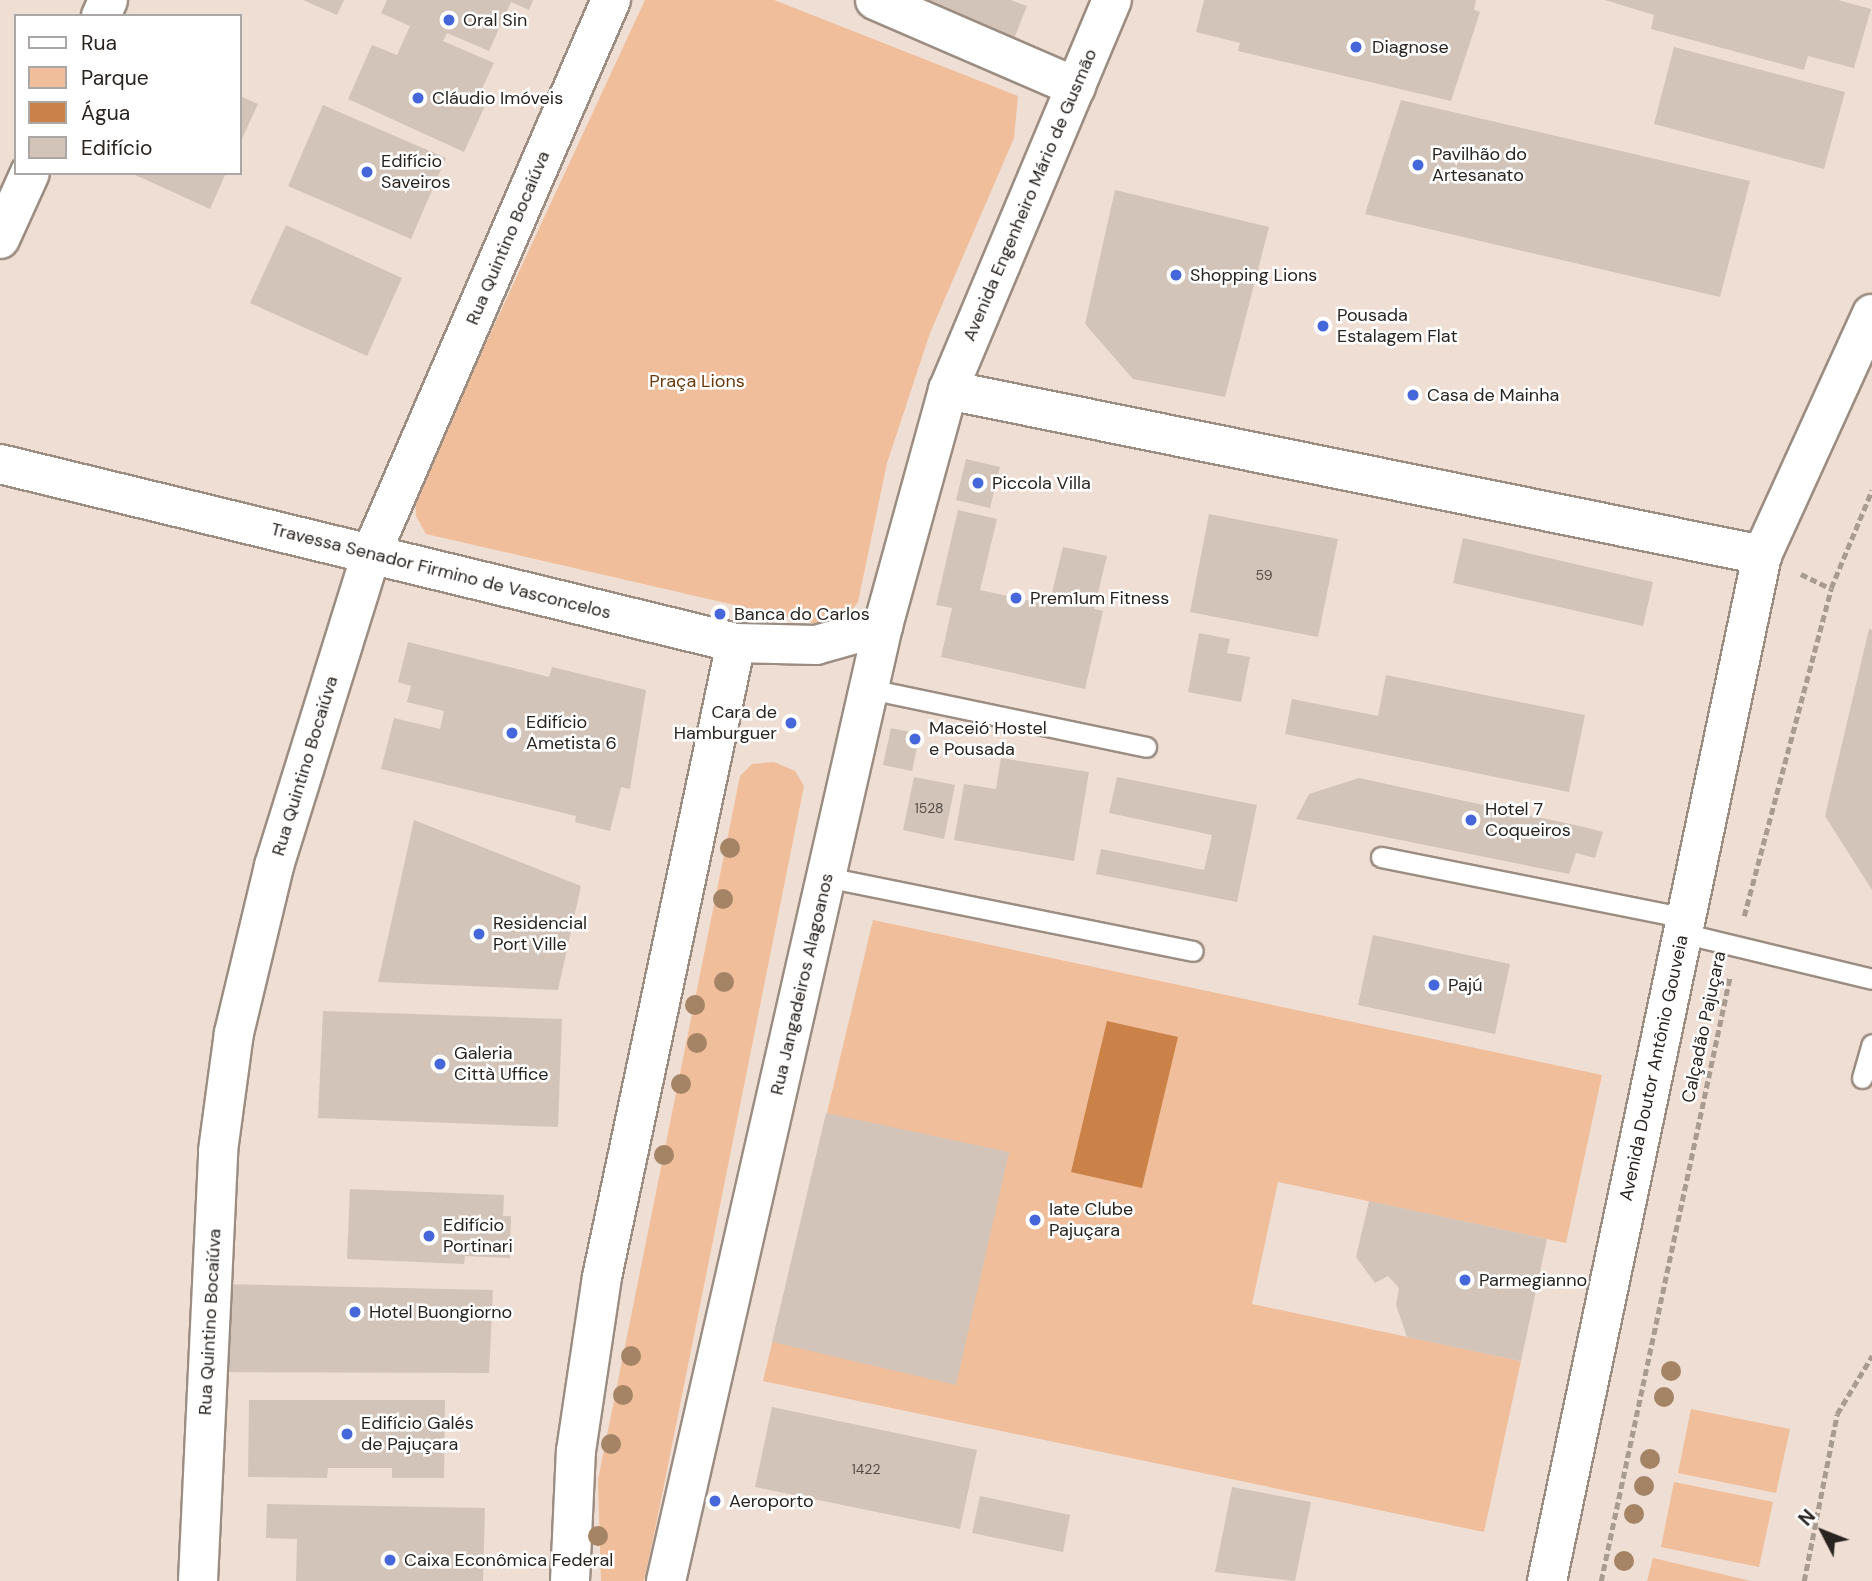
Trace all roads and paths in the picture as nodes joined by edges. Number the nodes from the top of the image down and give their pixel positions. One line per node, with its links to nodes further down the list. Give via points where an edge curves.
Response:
1 (611, 0): 11 (street, Rua Quintino Bocaiúva)
2 (875, 0): 4 (street)
3 (1112, 0): 4 (street, Avenida Engenheiro Mário de Gusmão)
4 (1076, 88): 8 (street, Avenida Engenheiro Mário de Gusmão)
5 (29, 175): 6 (street)
6 (0, 239)
7 (1872, 314): 12 (street, Avenida Doutor Antônio Gouveia)
8 (948, 390): 12 (street); 13 (street, Rua Jangadeiros Alagoanos)
9 (0, 464): 11 (street, Travessa Senador Firmino de Vasconcelos)
10 (1872, 490): 20 (path, Calçadão Pajuçara, via 1830,589)
11 (371, 554): 14 (street, Travessa Senador Firmino de Vasconcelos); 26 (street, Rua Quintino Bocaiúva, via 274,866 234,1033 218,1151)
12 (1762, 555): 19 (street, Avenida Doutor Antônio Gouveia)
13 (883, 626): 14 (street, Travessa Senador Firmino de Vasconcelos, via 816,645); 15 (street, Rua Jangadeiros Alagoanos)
14 (736, 643): 27 (street, via 602,1277 576,1451)
15 (869, 689): 16 (lane); 18 (street, Rua Jangadeiros Alagoanos)
16 (1146, 747)
17 (1381, 857): 19 (lane)
18 (826, 877): 21 (lane); 28 (street, Rua Jangadeiros Alagoanos)
19 (1684, 926): 20 (lane); 29 (street, Avenida Doutor Antônio Gouveia)
20 (1738, 942): 22 (lane); 30 (path, Calçadão Pajuçara)
21 (1193, 951)
22 (1872, 979)
23 (1872, 1044): 24 (lane)
24 (1862, 1078)
25 (1872, 1356): 31 (path, via 1837,1414)
26 (198, 1581)
27 (570, 1581)
28 (666, 1581)
29 (1547, 1581)
30 (1601, 1581)
31 (1804, 1581)

